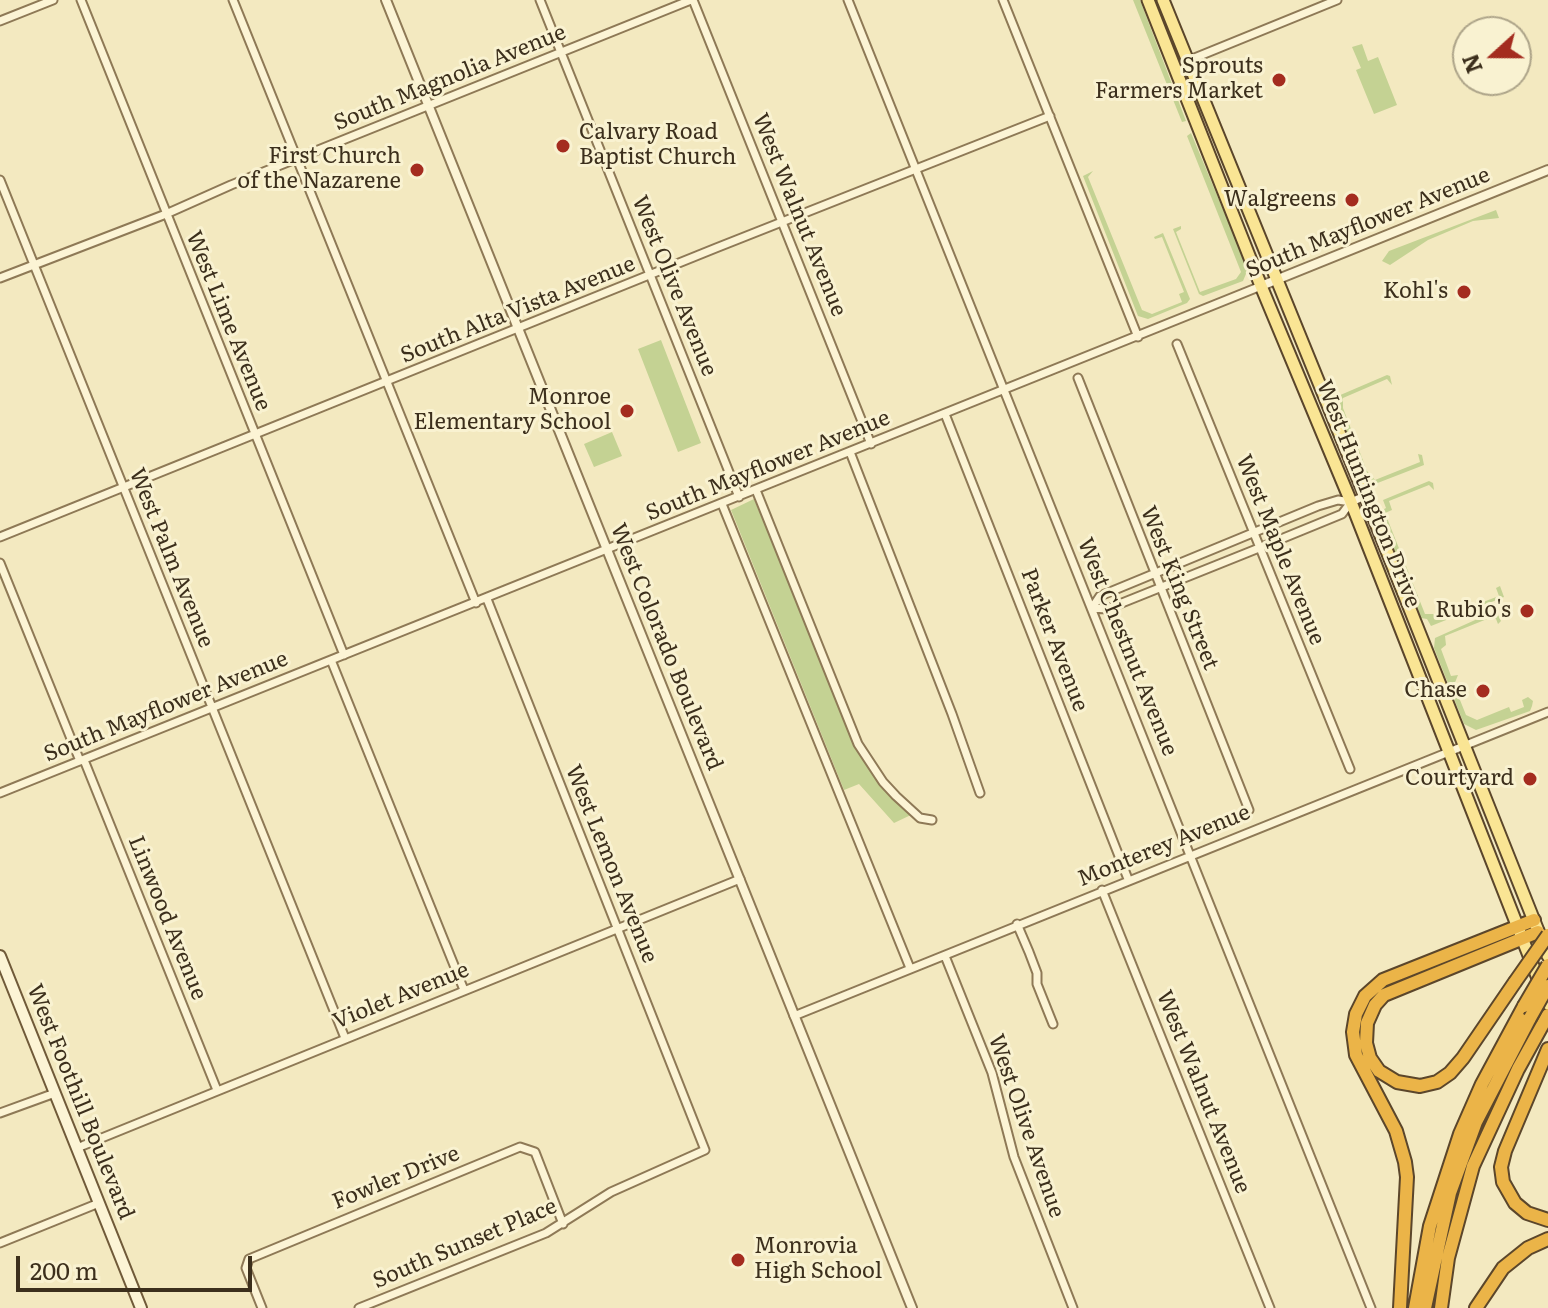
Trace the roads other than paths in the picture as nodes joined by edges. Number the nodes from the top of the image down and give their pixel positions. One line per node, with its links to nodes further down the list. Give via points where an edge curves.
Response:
1 (53, 0): 13 (street)
2 (81, 0): 24 (street, West Lime Avenue)
3 (233, 0): 20 (street)
4 (386, 0): 17 (street, West Colorado Boulevard)
5 (540, 0): 14 (street, West Olive Avenue)
6 (692, 0): 14 (street, South Magnolia Avenue); 25 (street, West Walnut Avenue)
7 (848, 0): 21 (street, West Chestnut Avenue)
8 (1003, 0): 18 (street)
9 (1148, 0): 12 (main road, West Huntington Drive)
10 (1163, 0): 15 (main road, West Huntington Drive)
11 (1337, 0): 15 (street)
12 (1156, 19): 15 (main road, via 1176,55); 16 (main road, West Huntington Drive)
13 (0, 21)
14 (561, 53): 17 (street, South Magnolia Avenue); 27 (street, West Olive Avenue)
15 (1187, 61): 19 (main road, West Huntington Drive)
16 (1189, 101): 19 (main road, via 1201,114 1212,142); 30 (main road, West Huntington Drive)
17 (429, 106): 20 (street, South Magnolia Avenue); 31 (street, West Colorado Boulevard)
18 (1050, 116): 21 (street, South Alta Vista Avenue); 32 (street)
19 (1221, 144): 29 (main road, West Huntington Drive)
20 (296, 159): 24 (street, South Magnolia Avenue); 35 (street)
21 (916, 169): 25 (street, South Alta Vista Avenue); 36 (street, West Chestnut Avenue)
22 (1548, 170): 29 (street, South Mayflower Avenue)
23 (0, 180): 26 (street, West Palm Avenue)
24 (166, 214): 26 (street, South Magnolia Avenue); 38 (street, West Lime Avenue)
25 (782, 222): 27 (street, South Alta Vista Avenue); 39 (street, West Walnut Avenue)
26 (34, 264): 28 (street, South Magnolia Avenue); 41 (street, West Palm Avenue)
27 (650, 276): 31 (street, South Alta Vista Avenue); 44 (street, West Olive Avenue)
28 (0, 278)
29 (1276, 281): 30 (street, South Mayflower Avenue); 43 (main road, West Huntington Drive)
30 (1261, 286): 32 (street, South Mayflower Avenue); 45 (main road, West Huntington Drive)
31 (518, 329): 35 (street, South Alta Vista Avenue); 50 (street, West Colorado Boulevard)
32 (1138, 337): 36 (street, South Mayflower Avenue)
33 (1177, 344): 47 (street, West Maple Avenue)
34 (1078, 378): 52 (street, West King Street)
35 (386, 382): 38 (street, South Alta Vista Avenue); 55 (street)
36 (1005, 391): 37 (street, South Mayflower Avenue); 56 (street, West Chestnut Avenue)
37 (945, 414): 39 (street, South Mayflower Avenue); 71 (street, Parker Avenue)
38 (254, 435): 41 (street, South Alta Vista Avenue); 57 (street, West Lime Avenue)
39 (871, 444): 40 (street, South Mayflower Avenue)
40 (850, 452): 42 (street, South Mayflower Avenue); 66 (street)
41 (124, 487): 48 (street, South Alta Vista Avenue); 59 (street, West Palm Avenue)
42 (756, 490): 44 (street, South Mayflower Avenue); 68 (street, via 858,744 896,796 920,818)
43 (1365, 496): 45 (street); 61 (main road, West Huntington Drive)
44 (739, 497): 46 (street, South Mayflower Avenue)
45 (1351, 502): 47 (street, via 1318,506); 49 (street, via 1342,514); 62 (main road, West Huntington Drive)
46 (722, 504): 50 (street, South Mayflower Avenue); 81 (street)
47 (1253, 533): 49 (street, West Maple Avenue); 52 (street)
48 (0, 537)
49 (1259, 548): 53 (street); 64 (street, West Maple Avenue)
50 (607, 551): 54 (street, South Mayflower Avenue); 70 (street, West Colorado Boulevard)
51 (0, 563): 63 (street, Linwood Avenue)
52 (1154, 574): 53 (street, West King Street); 56 (street, via 1100,596)
53 (1159, 588): 56 (street, via 1107,609); 67 (street, West King Street)
54 (487, 599): 55 (street, South Mayflower Avenue); 74 (street, West Lemon Avenue)
55 (476, 603): 57 (street, South Mayflower Avenue)
56 (1092, 608): 69 (street, West Chestnut Avenue)
57 (344, 655): 58 (street, South Mayflower Avenue)
58 (331, 660): 59 (street, South Mayflower Avenue); 83 (street)
59 (212, 708): 63 (street, South Mayflower Avenue); 89 (street, West Palm Avenue)
60 (1548, 712): 61 (street, Monterey Avenue)
61 (1463, 744): 62 (street, Monterey Avenue); 75 (main road, West Huntington Drive)
62 (1449, 752): 69 (street, Monterey Avenue); 76 (main road, West Huntington Drive)
63 (82, 760): 65 (street, South Mayflower Avenue); 91 (street, Linwood Avenue)
64 (1350, 769)
65 (0, 793)
66 (980, 793)
67 (1249, 810)
68 (932, 820)
69 (1191, 855): 71 (street, Monterey Avenue); 107 (street, West Chestnut Avenue)
70 (740, 879): 74 (street, Violet Avenue); 86 (street, West Colorado Boulevard)
71 (1128, 879): 72 (street, Monterey Avenue)
72 (1102, 890): 73 (street, Monterey Avenue); 106 (street, West Walnut Avenue)
73 (1017, 924): 77 (street, Monterey Avenue); 88 (street)
74 (618, 928): 83 (street, Violet Avenue); 94 (street, West Lemon Avenue)
75 (1540, 929): 76 (highway); 76 (highway, bridge, via 1515,982 1450,1073 1420,1086 1397,1082 1379,1071 1366,1043 1367,1023 1384,995); 78 (main road, West Huntington Drive)
76 (1521, 932): 84 (main road, West Huntington Drive); 108 (highway, via 1383,980 1365,996 1356,1014 1355,1050 1396,1131 1405,1162)
77 (945, 956): 81 (street, Monterey Avenue); 105 (street, West Olive Avenue, via 992,1073 1014,1157)
78 (1548, 956)
79 (1, 963): 92 (main road, West Foothill Boulevard)
80 (1548, 965): 87 (highway, bridge)
81 (910, 968): 86 (street, Monterey Avenue)
82 (1548, 986): 87 (highway, bridge)
83 (464, 990): 89 (street, Violet Avenue)
84 (1548, 1002): 87 (highway)
85 (1548, 1015): 87 (highway)
86 (794, 1016): 104 (street, West Colorado Boulevard)
87 (1531, 1021): 109 (highway, via 1482,1084 1460,1134 1430,1226); 110 (highway, via 1481,1111 1450,1193); 111 (highway, via 1462,1178); 112 (highway, via 1473,1166 1448,1258)
88 (1053, 1024)
89 (345, 1038): 91 (street, Violet Avenue)
90 (1546, 1052): 97 (highway, via 1501,1167 1515,1203)
91 (217, 1090): 95 (street, Violet Avenue)
92 (55, 1093): 93 (street); 95 (main road, West Foothill Boulevard)
93 (0, 1113)
94 (703, 1142): 98 (street, South Sunset Place, via 700,1154 611,1192)
95 (77, 1148): 96 (main road, West Foothill Boulevard)
96 (99, 1203): 100 (street); 101 (main road, West Foothill Boulevard)
97 (1548, 1220)
98 (563, 1224): 102 (street, Fowler Drive, via 535,1152 520,1147 249,1259 246,1268); 103 (street, South Sunset Place)
99 (1548, 1239): 113 (highway, via 1503,1268)
100 (0, 1243)
101 (141, 1308)
102 (262, 1308)
103 (359, 1308)
104 (912, 1308)
105 (1073, 1308)
106 (1270, 1308)
107 (1371, 1308)
108 (1400, 1308)
109 (1415, 1308)
110 (1425, 1308)
111 (1433, 1308)
112 (1441, 1308)
113 (1476, 1308)

